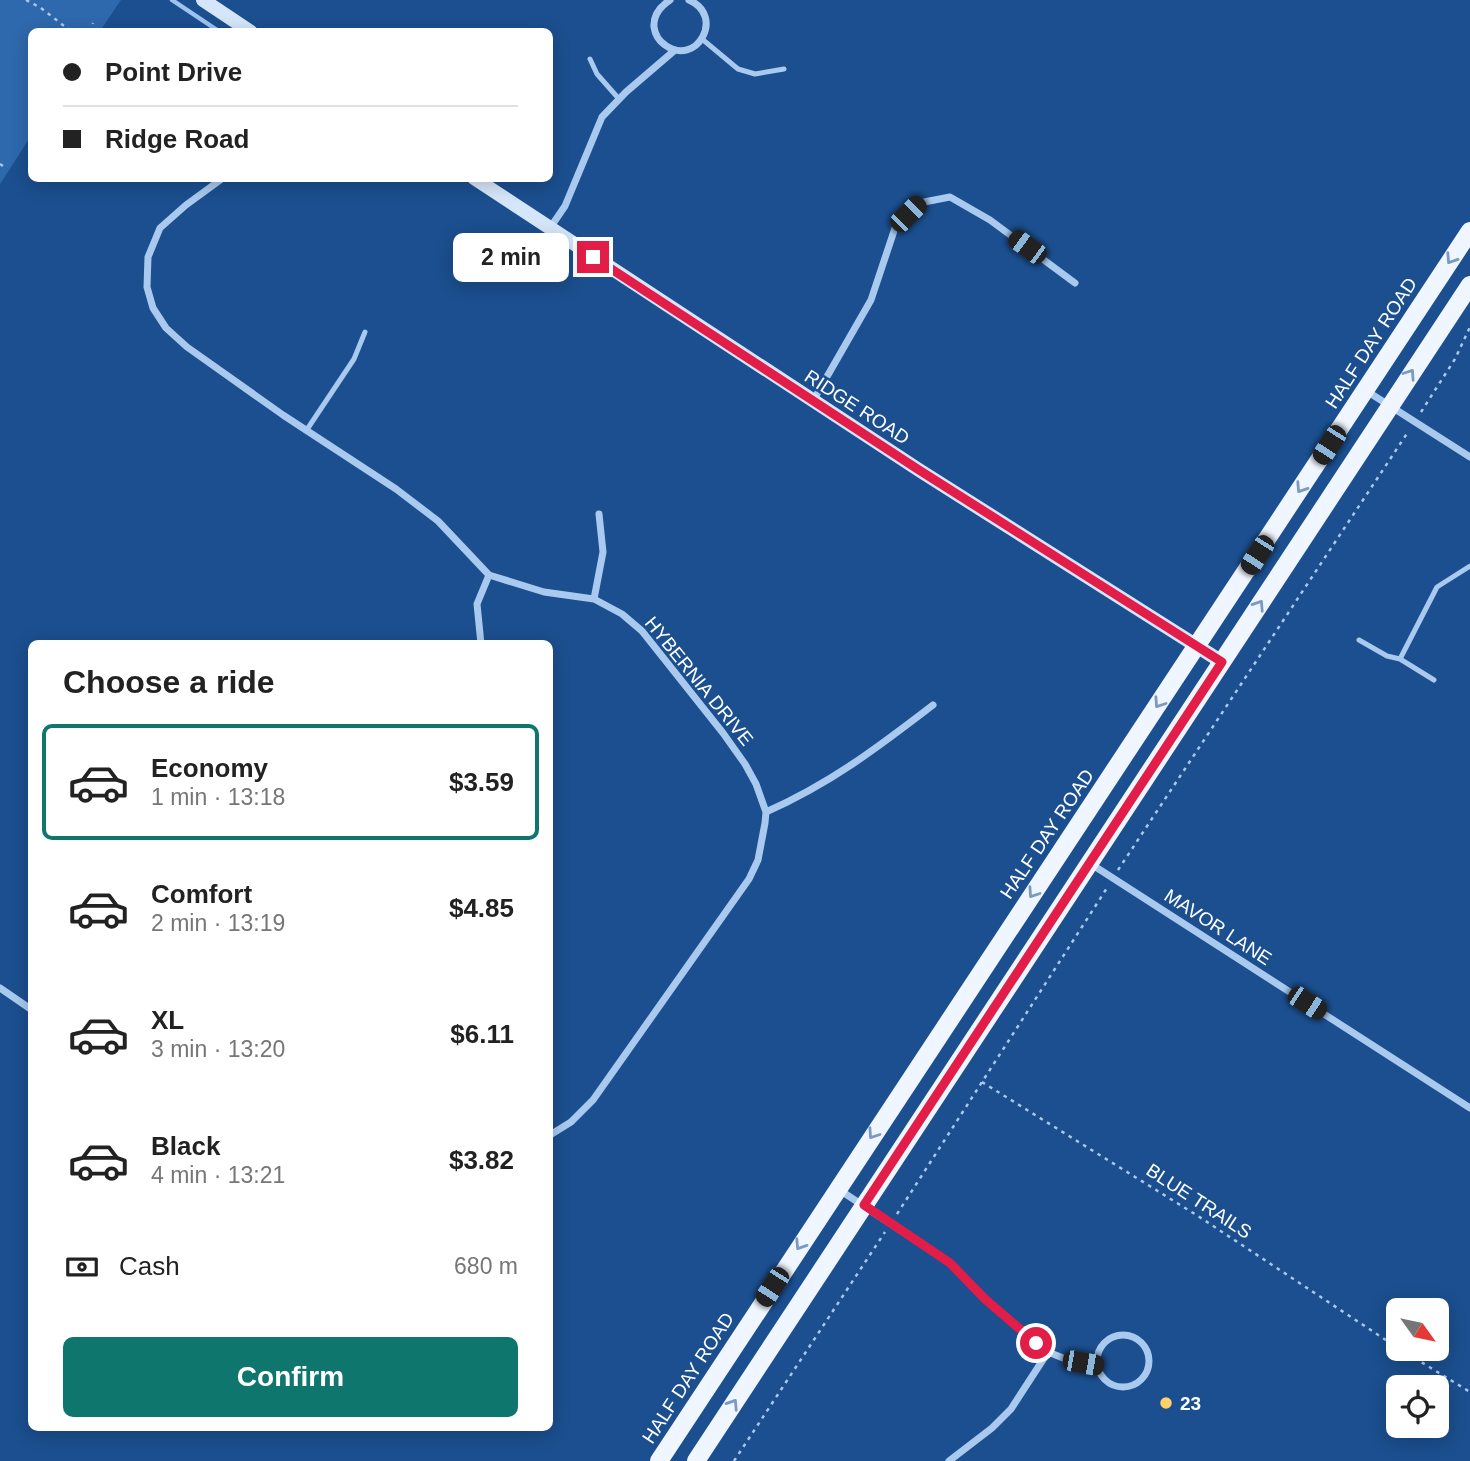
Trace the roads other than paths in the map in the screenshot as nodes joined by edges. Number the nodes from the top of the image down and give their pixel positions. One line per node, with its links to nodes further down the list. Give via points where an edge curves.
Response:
1 (203, 0): 4 (street)
2 (670, 0): 6 (street, via 657,11 654,27 661,42)
3 (694, 1): 5 (street, via 705,15)
4 (245, 28)
5 (702, 39): 6 (street, via 691,49); 8 (lane, via 738,69 755,74)
6 (675, 50): 9 (street)
7 (590, 59): 9 (lane)
8 (784, 69)
9 (619, 99): 12 (street, via 602,117 565,206)
10 (218, 182): 20 (street, HYBERNIA DRIVE, via 160,228 148,257 147,287 153,307 166,328 187,347)
11 (480, 182): 12 (street, RIDGE ROAD)
12 (550, 228): 18 (street, RIDGE ROAD)
13 (1470, 231): 17 (main road, HALF DAY ROAD, one-way to 17)
14 (1075, 283): 18 (street, via 990,220 950,197 919,203 896,225 871,300)
15 (1470, 285): 19 (main road, one-way to 15)
16 (365, 332): 20 (lane, via 354,359)
17 (1365, 390): 19 (street); 28 (main road, HALF DAY ROAD, one-way to 28)
18 (813, 401): 28 (street, RIDGE ROAD)
19 (1389, 406): 21 (street); 30 (main road, one-way to 19)
20 (306, 431): 24 (street, HYBERNIA DRIVE, via 438,521)
21 (1470, 457)
22 (598, 514): 25 (street, via 603,552)
23 (1470, 566): 29 (lane, via 1437,587)
24 (489, 575): 25 (street, HYBERNIA DRIVE, via 544,592); 26 (street, via 477,604)
25 (594, 599): 33 (street, HYBERNIA DRIVE, via 642,631 745,764)
26 (481, 640)
27 (1359, 640): 29 (lane)
28 (1197, 647): 30 (street, RIDGE ROAD); 39 (main road, HALF DAY ROAD, one-way to 39)
29 (1400, 659): 31 (lane)
30 (1222, 662): 34 (main road)
31 (1434, 680)
32 (933, 705): 33 (street, via 839,775)
33 (765, 812): 38 (street, HYBERNIA DRIVE, via 758,860 749,879 593,1100)
34 (1091, 864): 37 (street, MAVOR LANE); 40 (main road)
35 (0, 988): 36 (street)
36 (28, 1007)
37 (1470, 1108)
38 (553, 1133)
39 (837, 1188): 40 (street); 43 (main road, HALF DAY ROAD, one-way to 43)
40 (864, 1205): 41 (street, via 950,1263 1024,1335); 44 (main road, one-way to 40)
41 (1048, 1352): 42 (street); 45 (street, via 1011,1409)
42 (1097, 1365): 42 (street, via 1102,1378 1114,1386 1128,1387 1144,1376 1149,1357 1140,1340 1122,1334 1104,1341)
43 (659, 1461)
44 (696, 1461)
45 (949, 1461)

